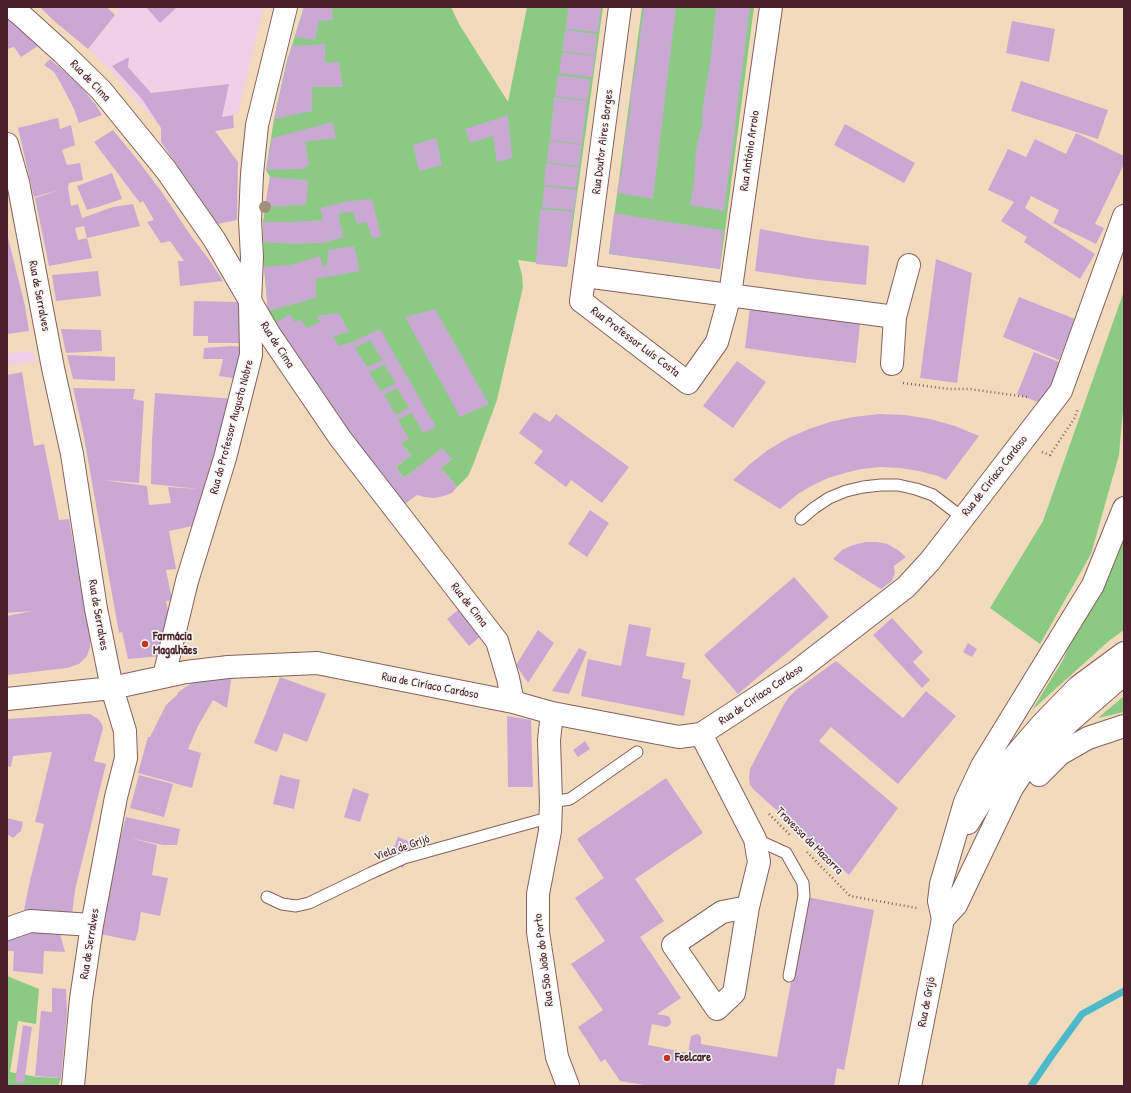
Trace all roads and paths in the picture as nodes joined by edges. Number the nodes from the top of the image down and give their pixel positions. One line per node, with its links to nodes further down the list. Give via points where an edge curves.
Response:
1 (11, 7): 10 (main road, Rua de Cima, via 101,90 162,164 214,239)
2 (286, 7): 10 (main road, Rua do Professor Augusto Nobre, via 257,125 250,220)
3 (620, 7): 8 (main road, Rua Doutor Aires Borges)
4 (771, 7): 9 (main road, Rua António Arroio)
5 (7, 144): 20 (main road, Rua de Serralves, via 18,182 72,454 96,609)
6 (1124, 216): 13 (main road, Rua de Ciríaco Cardoso)
7 (910, 265): 11 (main road)
8 (585, 276): 9 (main road); 9 (main road, Rua Professor Luís Costa, via 581,301 688,383 717,342)
9 (730, 295): 11 (main road)
10 (250, 303): 19 (main road, Rua do Professor Augusto Nobre, via 251,355 225,458 187,581); 22 (main road, Rua de Cima, via 340,438 497,641)
11 (895, 317): 12 (main road)
12 (892, 364): 13 (path, via 899,383 1037,398)
13 (1061, 391): 15 (main road, Rua de Ciríaco Cardoso)
14 (1124, 508): 32 (main road, via 1093,585 982,766 965,802)
15 (963, 518): 16 (lane, via 933,495 916,489 881,485 846,491 829,498); 25 (main road, Rua de Ciríaco Cardoso, via 906,587 796,672)
16 (801, 519)
17 (1124, 653): 32 (main road, via 1078,687 1042,724 997,776)
18 (1124, 674): 29 (main road, via 1069,722 1024,770 1012,788)
19 (164, 676): 20 (main road, Rua de Ciríaco Cardoso); 22 (main road, Rua de Ciríaco Cardoso, via 228,667 317,663)
20 (112, 688): 21 (main road, Rua de Ciríaco Cardoso); 38 (main road, Rua de Serralves, via 125,731 126,758 116,797)
21 (7, 699)
22 (513, 702): 23 (main road, Rua de Ciríaco Cardoso)
23 (552, 713): 25 (main road, Rua de Ciríaco Cardoso, via 679,737); 28 (main road, Rua São João do Porto, via 549,740)
24 (1124, 726): 29 (main road, via 1088,738 1060,754)
25 (701, 734): 31 (main road)
26 (637, 752): 28 (lane, Viela de Grijó)
27 (764, 809): 30 (path, Travessa da Mazorra)
28 (551, 810): 34 (lane, Viela de Grijó, via 404,858 309,903 296,906 282,904); 42 (main road, Rua São João do Porto, via 550,831 538,894 538,932 557,1057)
29 (993, 828): 37 (main road, via 956,905)
30 (791, 836)
31 (755, 838): 35 (main road, via 759,862); 40 (lane, via 786,853 803,882 804,896)
32 (954, 844): 37 (main road, via 941,884 939,901)
33 (802, 847): 36 (path, Travessa da Mazorra, via 850,896)
34 (267, 897)
35 (748, 908)
36 (916, 908)
37 (943, 919): 43 (main road, Rua de Grijó)
38 (92, 925): 39 (main road, via 30,921); 41 (main road, Rua de Serralves, via 81,999)
39 (7, 929)
40 (789, 976)
41 (73, 1086)
42 (568, 1086)
43 (910, 1086)

